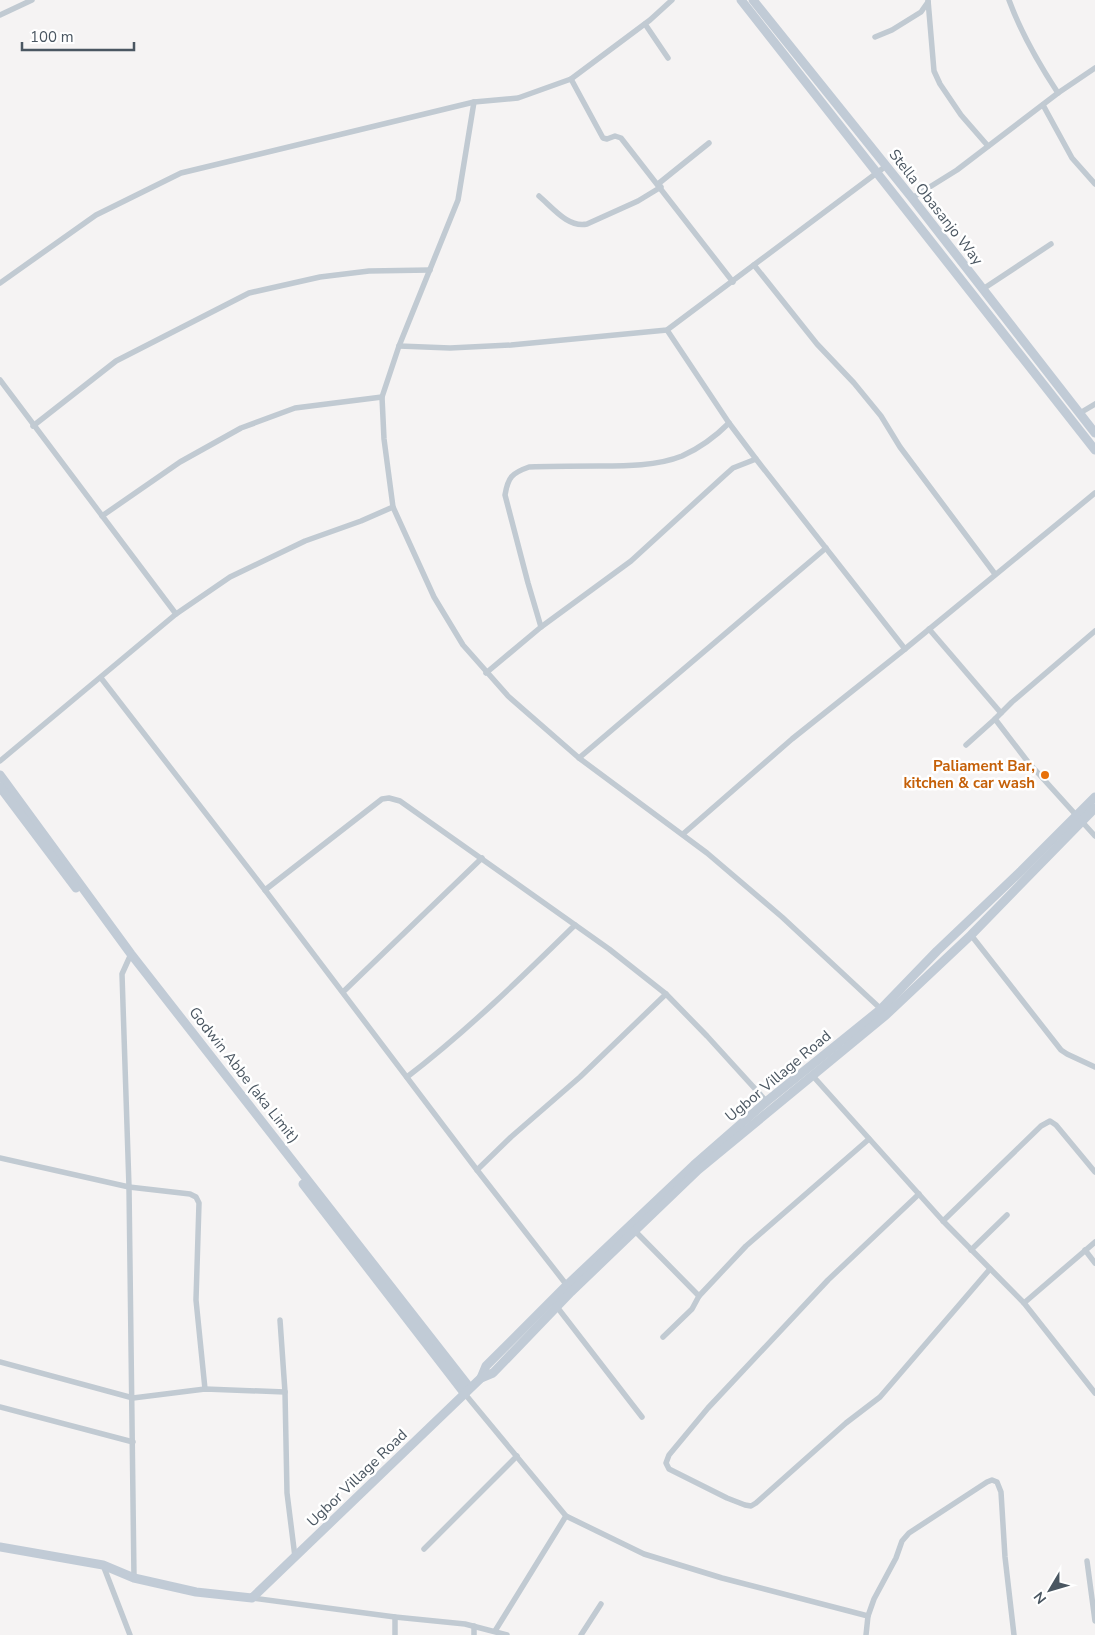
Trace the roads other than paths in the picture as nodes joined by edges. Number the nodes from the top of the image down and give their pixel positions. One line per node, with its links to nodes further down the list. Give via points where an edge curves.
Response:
1 (32, 0): 7 (street)
2 (672, 0): 8 (street)
3 (741, 0): 19 (street)
4 (753, 0): 18 (street, Stella Obasanjo Way)
5 (1009, 0): 13 (street, via 1028,43)
6 (928, 1): 9 (street, via 921,12); 17 (street, via 934,71 961,115)
7 (0, 15)
8 (644, 24): 10 (street); 12 (street)
9 (876, 37)
10 (668, 58)
11 (1095, 68): 13 (street)
12 (571, 79): 14 (street, via 518,98); 21 (street, via 603,138 622,138)
13 (1058, 93): 15 (street)
14 (474, 102): 26 (street, via 458,200); 28 (street, via 181,172 96,215)
15 (1043, 105): 17 (street); 20 (street, via 1072,158)
16 (709, 143): 21 (street)
17 (988, 146): 23 (street)
18 (886, 166): 19 (street); 23 (street, Stella Obasanjo Way)
19 (877, 172): 25 (street); 39 (street)
20 (1095, 184)
21 (659, 186): 22 (street, via 638,201 581,226 570,223); 27 (street)
22 (539, 196)
23 (912, 198): 29 (street, Stella Obasanjo Way)
24 (1051, 244): 29 (street)
25 (754, 265): 27 (street); 45 (street, via 817,344 881,416 900,447)
26 (430, 270): 31 (street); 37 (street, via 340,274 250,293 116,361)
27 (733, 282): 30 (street)
28 (0, 283)
29 (983, 289): 35 (street, Stella Obasanjo Way)
30 (666, 330): 31 (street, via 512,346); 36 (street)
31 (399, 346): 33 (street)
32 (0, 380): 37 (street)
33 (382, 397): 42 (street); 43 (street, via 295,408 241,428 180,462)
34 (1095, 404): 35 (street)
35 (1080, 413): 38 (street, Stella Obasanjo Way)
36 (729, 422): 40 (street); 47 (street, via 698,447 670,460 647,464 529,467 509,479 505,495)
37 (33, 426): 43 (street)
38 (1095, 433)
39 (1095, 450)
40 (756, 459): 44 (street); 47 (street, via 733,468 631,561)
41 (1095, 493): 45 (street)
42 (393, 507): 46 (street, via 305,541 230,577); 51 (street, via 434,597 463,645)
43 (102, 516): 46 (street)
44 (826, 548): 50 (street); 56 (street)
45 (995, 574): 48 (street)
46 (176, 614): 52 (street)
47 (541, 627): 51 (street)
48 (929, 629): 50 (street); 53 (street)
49 (1095, 631): 53 (street)
50 (905, 649): 63 (street, via 792,739)
51 (486, 673): 56 (street)
52 (101, 678): 57 (street); 66 (street)
53 (1001, 713): 54 (street)
54 (995, 719): 55 (street); 62 (street, via 1028,762)
55 (966, 745)
56 (579, 758): 63 (street)
57 (0, 761)
58 (0, 775): 69 (street, Godwin Abbe (aka Limit))
59 (0, 787): 69 (street, Godwin Abbe (aka Limit))
60 (1095, 797): 62 (street, Ugbor Village Road)
61 (1095, 808): 62 (street, Ugbor Village Road)
62 (1079, 818): 64 (street); 68 (street, Ugbor Village Road); 72 (street, Ugbor Village Road, via 937,951)
63 (683, 834): 72 (street, via 782,917)
64 (1095, 836)
65 (482, 858): 66 (street, via 400,801 382,799); 67 (street); 70 (street)
66 (265, 890): 70 (street)
67 (575, 925): 71 (street); 75 (street, via 501,997)
68 (971, 935): 72 (street, Ugbor Village Road); 73 (street, via 1061,1050)
69 (130, 956): 81 (street, via 122,974); 100 (street, Godwin Abbe (aka Limit))
70 (343, 992): 75 (street)
71 (666, 994): 76 (street); 79 (street)
72 (884, 1012): 74 (street, Ugbor Village Road); 76 (street, Ugbor Village Road)
73 (1095, 1068)
74 (812, 1075): 76 (street, Ugbor Village Road); 77 (street)
75 (407, 1077): 79 (street)
76 (770, 1104): 85 (street, Ugbor Village Road); 91 (street, Ugbor Village Road, via 694,1165)
77 (869, 1139): 82 (street); 92 (street, via 746,1246)
78 (0, 1158): 81 (street)
79 (477, 1170): 91 (street)
80 (1095, 1172): 84 (street, via 1056,1125 1047,1122)
81 (129, 1187): 99 (street, via 190,1194 199,1203 196,1300); 103 (street)
82 (919, 1194): 84 (street); 90 (street, via 828,1280 708,1408 669,1455 666,1463 669,1468 727,1498 745,1505 756,1503 880,1397)
83 (1007, 1215): 87 (street)
84 (943, 1220): 87 (street)
85 (635, 1231): 91 (street, Ugbor Village Road); 92 (street)
86 (1095, 1242): 88 (street)
87 (971, 1250): 90 (street)
88 (1085, 1250): 89 (street); 93 (street)
89 (1095, 1263)
90 (990, 1269): 93 (street)
91 (569, 1289): 94 (street, Ugbor Village Road); 98 (street, Ugbor Village Road, via 486,1366)
92 (699, 1296): 96 (street, via 692,1309)
93 (1024, 1303): 102 (street)
94 (557, 1307): 98 (street, Ugbor Village Road, via 493,1373); 105 (street)
95 (280, 1320): 101 (street)
96 (663, 1337)
97 (0, 1362): 103 (street)
98 (481, 1378): 100 (street, Ugbor Village Road)
99 (206, 1389): 101 (street); 103 (street)
100 (468, 1391): 107 (street); 111 (street, Ugbor Village Road)
101 (285, 1392): 111 (street, via 287,1493)
102 (1095, 1393)
103 (132, 1398): 106 (street)
104 (0, 1407): 106 (street)
105 (642, 1417)
106 (133, 1442): 114 (street)
107 (517, 1456): 108 (street); 110 (street)
108 (566, 1516): 117 (street, via 644,1554); 121 (street)
109 (0, 1546): 113 (street)
110 (424, 1548)
111 (295, 1557): 115 (street, Ugbor Village Road)
112 (1087, 1561): 119 (street)
113 (103, 1565): 114 (street); 122 (street)
114 (134, 1578): 115 (street, via 196,1592)
115 (252, 1598): 118 (street)
116 (601, 1604): 126 (street)
117 (868, 1616): 127 (street); 128 (street, via 905,1537 992,1480 997,1482 1001,1492)
118 (395, 1617): 120 (street); 123 (street)
119 (1095, 1621)
120 (474, 1626): 121 (street); 124 (street)
121 (495, 1631): 125 (street)
122 (130, 1635)
123 (395, 1635)
124 (474, 1635)
125 (507, 1635)
126 (581, 1635)
127 (866, 1635)
128 (1014, 1635)

